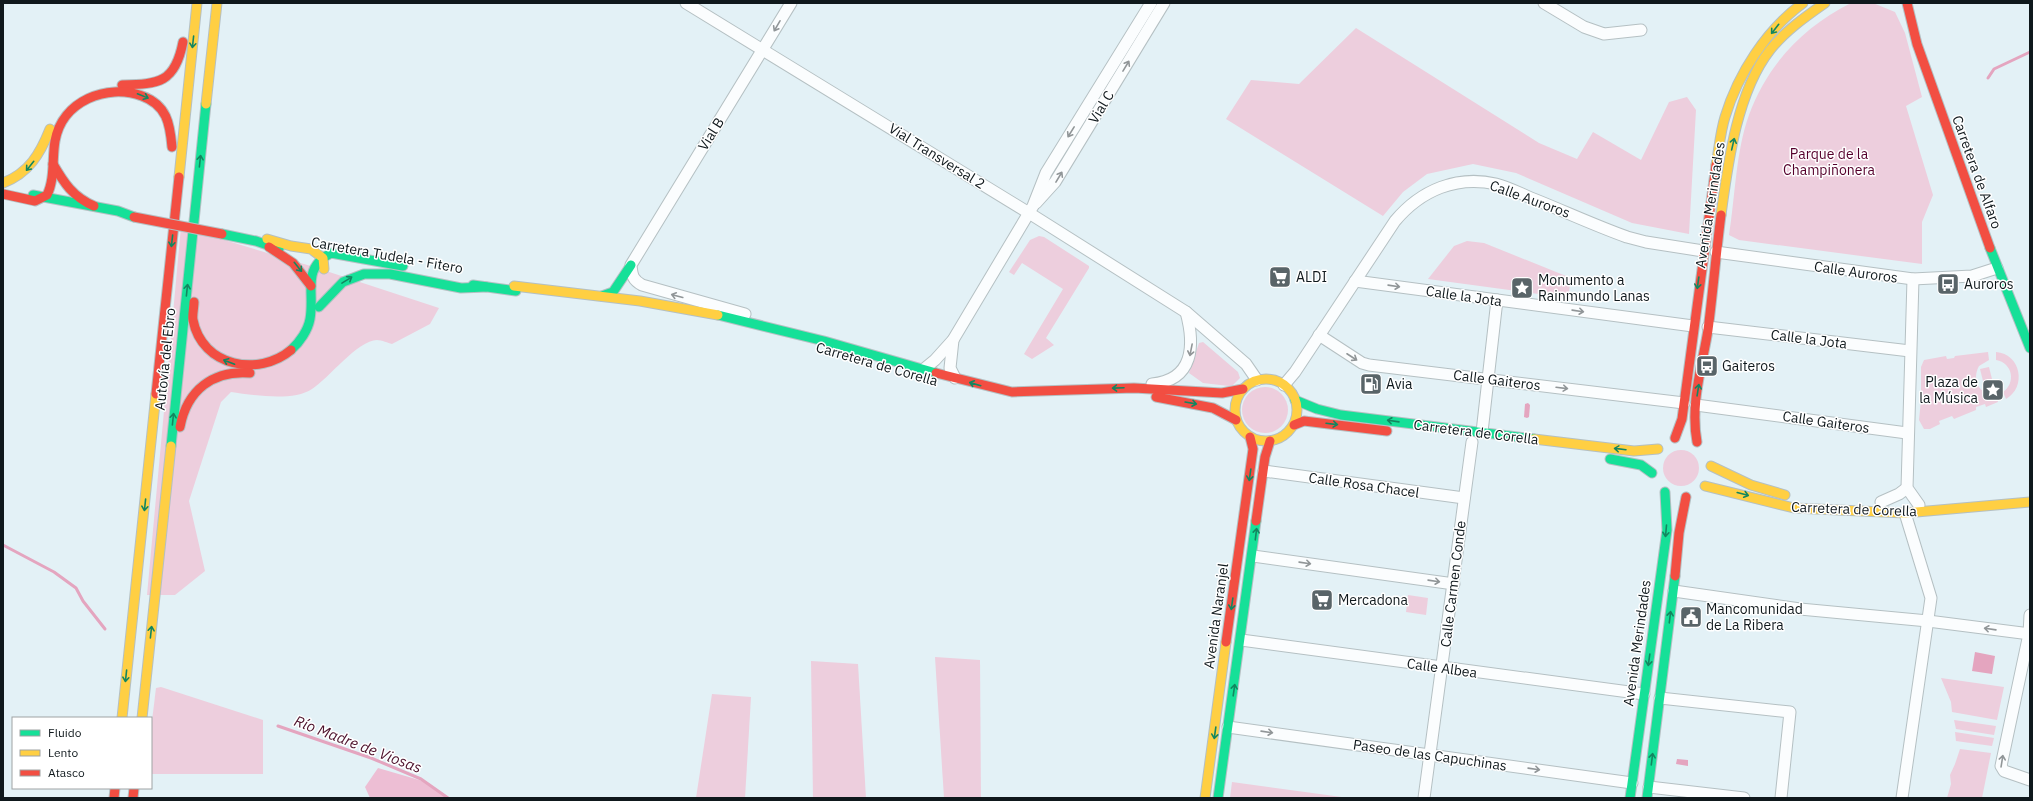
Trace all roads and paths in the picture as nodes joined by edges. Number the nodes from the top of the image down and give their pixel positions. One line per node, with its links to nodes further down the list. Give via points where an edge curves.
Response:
1 (197, 3): 81 (main road, Autovía del Ebro, one-way to 81)
2 (217, 3): 14 (main road, Autovía del Ebro)
3 (686, 3): 13 (street, Vial Transversal 2)
4 (791, 3): 13 (street, Vial B, one-way to 13)
5 (1150, 3): 24 (street, Vial C, one-way to 24, via 1046,173)
6 (1164, 3): 24 (street, Vial C, one-way to 6, via 1055,182)
7 (1544, 3): 11 (street, via 1584,27 1604,34)
8 (1803, 3): 30 (main road, Avenida Merindades, one-way to 30, via 1785,16 1745,68 1728,110 1712,184)
9 (1825, 3): 31 (main road, Avenida Merindades, one-way to 9, via 1727,172 1742,107 1763,60 1792,25)
10 (1907, 3): 34 (main road, Carretera de Alfaro, via 1917,44)
11 (1640, 30)
12 (184, 31): 17 (main road, one-way to 17, via 181,59 161,82 89,88 68,102 55,118 29,169 16,179)
13 (763, 50): 24 (street, Vial Transversal 2); 33 (street, Vial B)
14 (211, 55): 41 (main road, one-way to 14, via 310,321 305,332 290,351 272,362 252,366 227,361 206,346 196,328 193,318 194,294 213,120); 103 (main road, Autovía del Ebro, one-way to 14)
15 (171, 159): 16 (main road, one-way to 15, via 55,135 64,118 81,101 108,92 134,93 158,103 169,117 173,136)
16 (54, 164): 20 (main road, via 48,192); 22 (main road, via 68,189 79,200)
17 (3, 183)
18 (3, 189): 20 (main road, Carretera Tudela - Fitero)
19 (3, 194): 20 (main road, via 35,200)
20 (44, 197): 22 (main road, Carretera Tudela - Fitero)
21 (3, 200): 23 (main road)
22 (94, 206): 27 (main road, Carretera Tudela - Fitero)
23 (46, 208)
24 (1031, 210): 50 (street, Vial Transversal 2); 55 (street, Vial C)
25 (68, 211): 27 (main road, Carretera Tudela - Fitero, via 118,218)
26 (166, 212): 81 (main road, via 151,365)
27 (134, 217): 29 (main road, Carretera Tudela - Fitero, bridge)
28 (268, 239): 29 (main road, Carretera Tudela - Fitero); 32 (main road, via 311,249); 32 (main road, Carretera Tudela - Fitero, via 375,256 406,267 331,253)
29 (256, 241): 32 (main road, Carretera Tudela - Fitero, via 282,250); 41 (main road, one-way to 41, via 284,253 295,263)
30 (1703, 251): 40 (street, Calle Auroros, via 1627,237 1496,184 1471,181 1452,183 1431,190 1407,207); 52 (main road, Avenida Merindades, one-way to 52)
31 (1716, 252): 39 (street, Calle Auroros); 53 (main road, Avenida Merindades)
32 (323, 258): 37 (main road); 41 (main road, via 314,267); 42 (main road, Carretera Tudela - Fitero)
33 (631, 265): 45 (main road, via 613,292); 47 (main road, via 629,289 631,295); 51 (street, Carretera de Corella, one-way to 33, via 642,285 632,276)
34 (1997, 268): 39 (street, Calle Auroros, via 1972,276); 56 (main road, Carretera de Alfaro)
35 (424, 271): 36 (main road, Carretera Tudela - Fitero)
36 (446, 275)
37 (323, 279)
38 (468, 279): 43 (main road, Carretera Tudela - Fitero)
39 (1913, 280): 58 (street)
40 (1355, 281): 46 (street, Calle la Jota, one-way to 46); 54 (street, Calle Auroros)
41 (311, 286)
42 (486, 287): 43 (main road, Carretera Tudela - Fitero); 49 (main road, one-way to 42, via 343,282 353,276 371,273 457,287)
43 (515, 288): 45 (main road, Carretera de Corella); 69 (main road, Carretera de Corella, one-way to 69, via 604,301 712,322 820,348 981,394 1020,400 1153,396 1213,408)
44 (321, 293): 49 (main road)
45 (602, 296): 47 (main road, Carretera de Corella)
46 (1497, 300): 52 (street, Calle la Jota, one-way to 52); 61 (street, Calle Carmen Conde)
47 (641, 301): 48 (main road, Carretera de Corella)
48 (673, 306): 51 (main road); 57 (main road, Carretera de Corella, via 758,324)
49 (319, 307): 103 (main road, via 311,335 298,354 268,370 252,373 234,372 213,378 198,391 182,415 159,640)
50 (1186, 312): 62 (street, Vial Transversal 2, via 1246,364); 64 (street, one-way to 64, via 1192,338 1185,366 1172,380)
51 (768, 321): 57 (street, Carretera de Corella, via 837,341)
52 (1693, 326): 67 (main road, Avenida Merindades)
53 (1708, 327): 58 (street, Calle la Jota); 68 (main road, Avenida Merindades, one-way to 53)
54 (1319, 335): 61 (street, Calle Gaiteros, one-way to 61, via 1362,363); 63 (street, Calle Auroros)
55 (953, 340): 59 (street, Vial C); 60 (street, via 950,368)
56 (2030, 348)
57 (861, 351): 59 (main road, Carretera de Corella)
58 (1910, 351): 72 (street)
59 (924, 370): 60 (main road, Carretera de Corella)
60 (955, 378): 64 (main road, Carretera de Corella, one-way to 60, via 1012,392)
61 (1488, 379): 67 (street, Calle Gaiteros, one-way to 67); 74 (street, Calle Carmen Conde)
62 (1257, 380): 63 (main road, via 1270,379); 65 (main road)
63 (1284, 385): 66 (main road, via 1291,391)
64 (1134, 388): 65 (main road, Carretera de Corella, via 1202,392 1232,392)
65 (1243, 389): 69 (main road, via 1235,406)
66 (1295, 400): 70 (main road, via 1297,412); 74 (main road, Carretera de Corella, one-way to 66, via 1341,414 1310,407)
67 (1684, 403): 77 (main road, Avenida Merindades, via 1682,419)
68 (1696, 405): 72 (street, Calle Gaiteros); 76 (main road, Avenida Merindades, via 1694,421)
69 (1236, 420): 73 (main road)
70 (1294, 425): 71 (main road, Carretera de Corella, one-way to 71, via 1304,421); 75 (main road, via 1281,437)
71 (1394, 432)
72 (1907, 433): 86 (street)
73 (1250, 437): 75 (main road); 113 (main road, Avenida Naranjel, one-way to 113, via 1253,445 1252,455)
74 (1474, 439): 77 (main road, Carretera de Corella, one-way to 74, via 1634,451); 90 (street, Calle Carmen Conde)
75 (1270, 441): 83 (main road, Avenida Naranjel)
76 (1697, 442): 77 (main road, Carretera de Corella, via 1686,438); 78 (main road)
77 (1666, 443): 84 (main road, Avenida Merindades, via 1652,460)
78 (1704, 449)
79 (1709, 457): 82 (main road)
80 (1602, 458): 84 (main road, via 1635,463)
81 (149, 466): 106 (main road, Autovía del Ebro, one-way to 106)
82 (1711, 466): 85 (main road, via 1710,477); 88 (main road, Carretera de Corella, via 1751,485)
83 (1264, 471): 90 (street, Calle Rosa Chacel); 95 (main road, Avenida Naranjel, one-way to 83)
84 (1652, 473): 87 (main road, via 1656,484)
85 (1705, 486): 87 (main road, via 1697,493); 94 (main road, Carretera de Corella, one-way to 94, via 1794,508)
86 (1907, 488): 91 (street, via 1899,494); 93 (street)
87 (1675, 495): 97 (main road, Avenida Merindades, via 1679,533); 104 (main road, Avenida Merindades, one-way to 104, via 1667,511)
88 (1792, 496)
89 (2030, 497): 93 (main road, Carretera de Corella)
90 (1464, 498): 96 (street, Calle Carmen Conde)
91 (1877, 502): 93 (main road, Carretera de Corella)
92 (2030, 502): 94 (main road, Carretera de Corella)
93 (1919, 505)
94 (1905, 513): 99 (street, via 1931,598)
95 (1253, 556): 96 (street, one-way to 96); 101 (main road, Avenida Naranjel)
96 (1454, 584): 102 (street, Calle Carmen Conde)
97 (1674, 591): 99 (street, via 1800,608); 105 (main road, Avenida Merindades, one-way to 97)
98 (2030, 615): 100 (street)
99 (1928, 621): 100 (street, one-way to 99); 120 (street)
100 (2030, 634): 110 (street, one-way to 100, via 2004,771 2001,766)
101 (1240, 640): 102 (street, Calle Albea); 108 (main road, Avenida Naranjel, one-way to 101)
102 (1442, 668): 104 (street, Calle Albea); 109 (street, Calle Carmen Conde)
103 (145, 685): 107 (main road, Autovía del Ebro)
104 (1644, 694): 111 (main road, Avenida Merindades)
105 (1660, 698): 112 (main road, Avenida Merindades, one-way to 105); 119 (street, via 1790,712)
106 (122, 717)
107 (142, 717)
108 (1228, 727): 109 (street, Paseo de las Capuchinas, one-way to 109); 114 (main road, Avenida Naranjel)
109 (1429, 755): 111 (street, Paseo de las Capuchinas, one-way to 111); 115 (street, Calle Carmen Conde)
110 (2030, 780)
111 (1632, 783): 116 (main road, Avenida Merindades)
112 (1648, 787): 117 (main road, Avenida Merindades); 118 (street)
113 (1205, 798)
114 (1218, 798)
115 (1424, 798)
116 (1630, 798)
117 (1647, 798)
118 (1742, 798)
119 (1782, 798)
120 (1902, 798)

